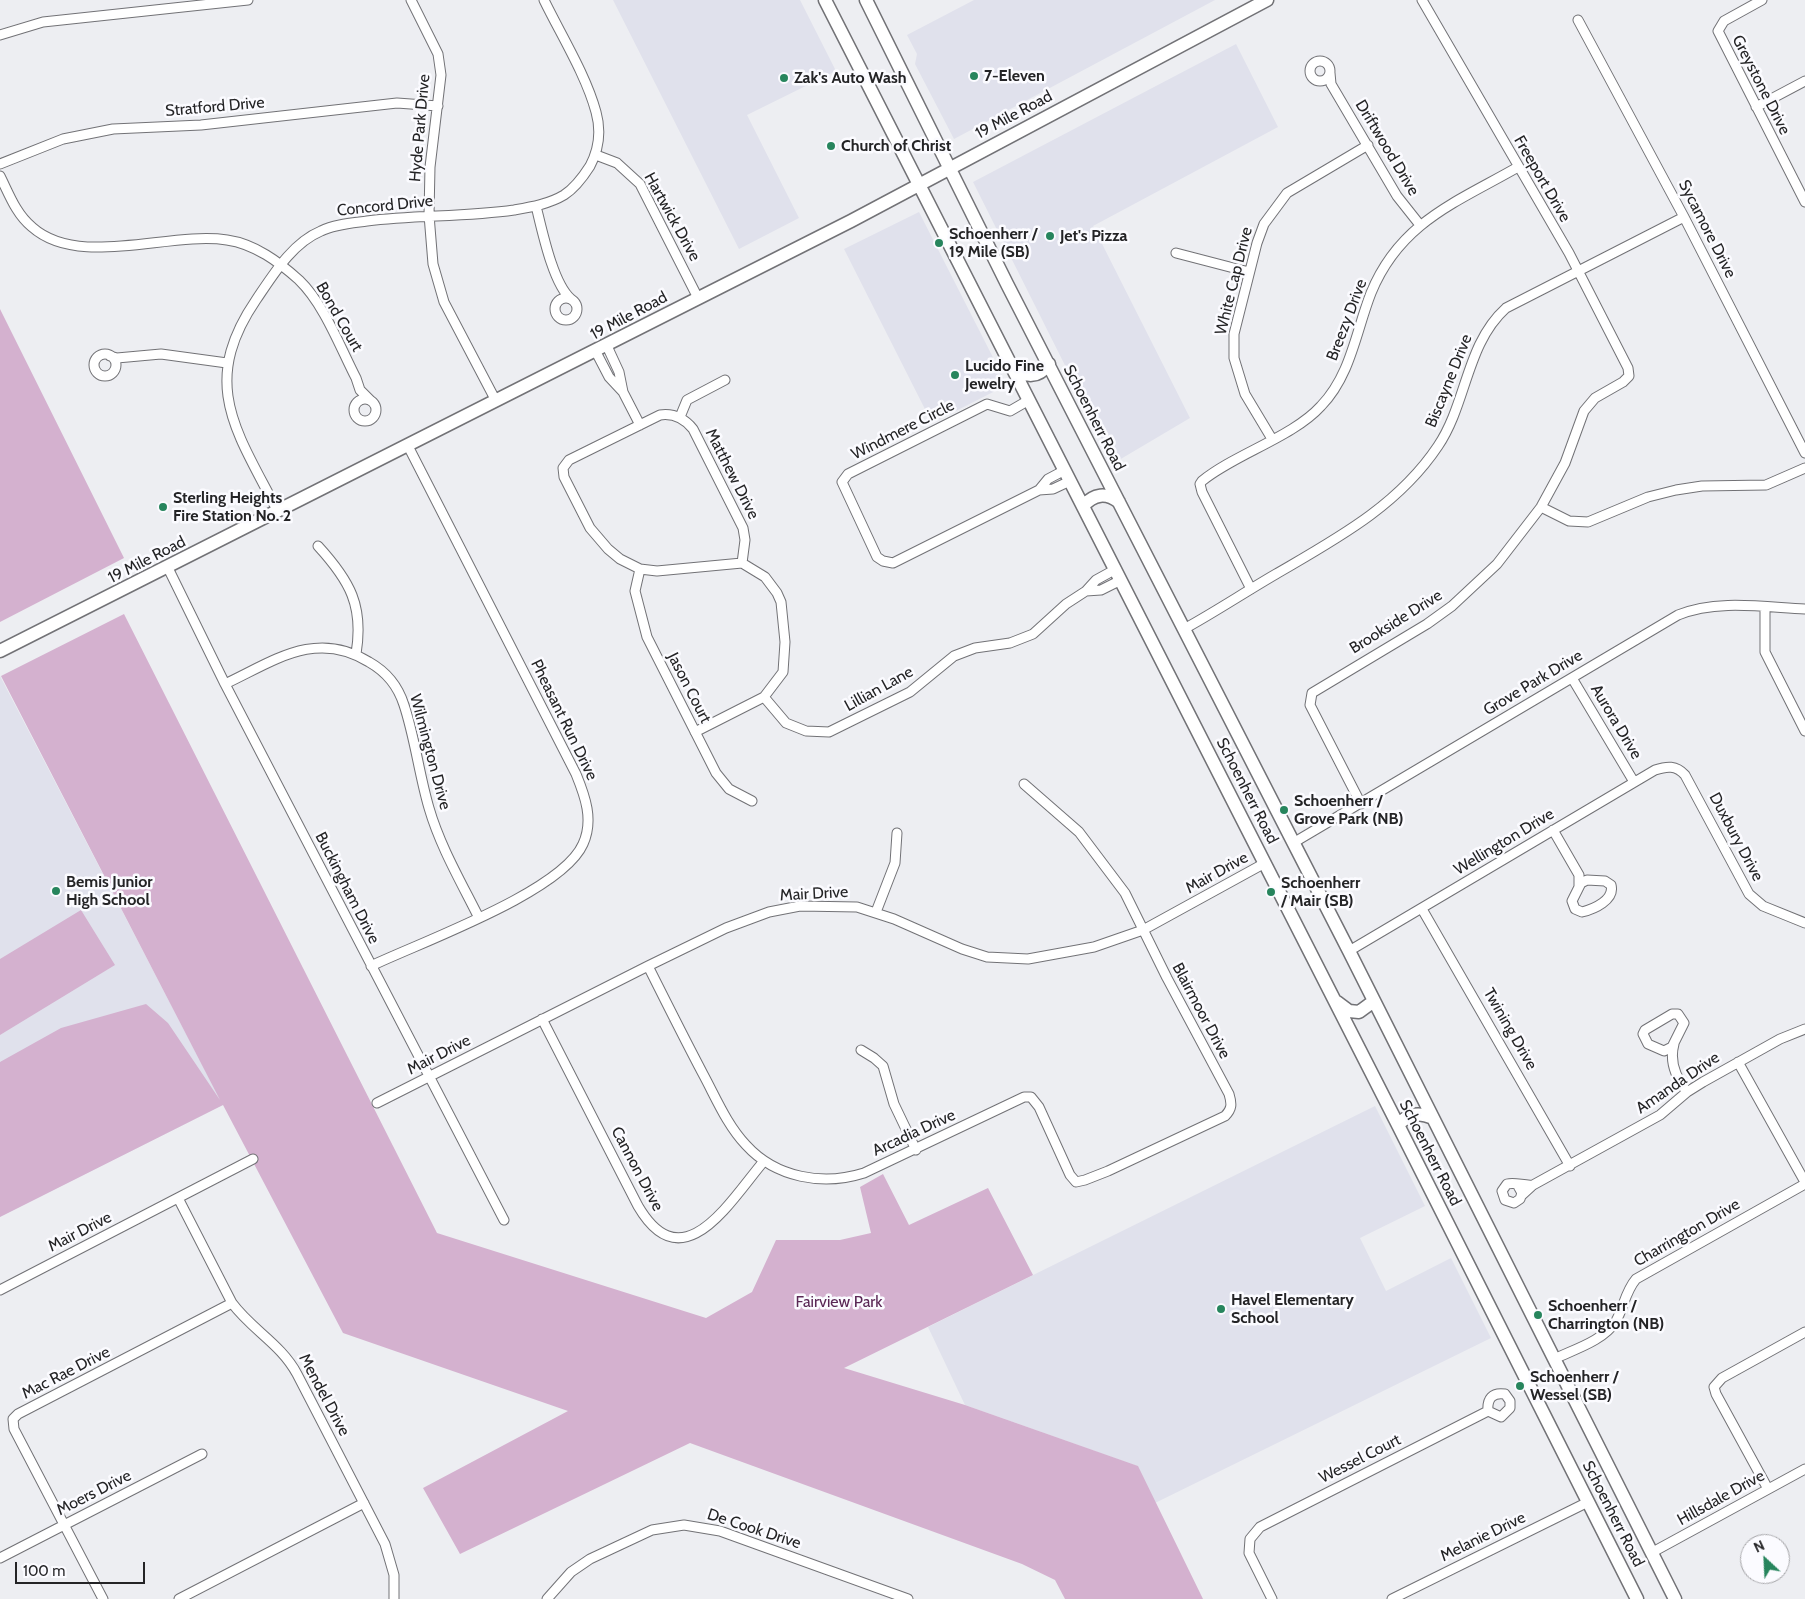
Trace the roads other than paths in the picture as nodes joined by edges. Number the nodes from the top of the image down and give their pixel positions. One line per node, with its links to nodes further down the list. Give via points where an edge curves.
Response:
1 (248, 0): 10 (street, via 52,21)
2 (411, 0): 15 (street, Hyde Park Drive, via 438,54 441,75)
3 (544, 0): 18 (street, via 596,110)
4 (825, 0): 23 (main road, Schoenherr Road)
5 (866, 0): 21 (main road, Schoenherr Road)
6 (1267, 0): 21 (main road, 19 Mile Road)
7 (1422, 0): 20 (street, Freeport Drive)
8 (1762, 0): 16 (street, Greystone Drive, via 1724,21 1718,31)
9 (1578, 20): 27 (street, Sycamore Drive)
10 (0, 35)
11 (1330, 73): 12 (street); 12 (street, via 1328,64 1322,60 1315,61 1310,66 1310,73); 14 (street, Driftwood Drive)
12 (1320, 81): 14 (street)
13 (1805, 81): 16 (street)
14 (1331, 84): 17 (street, Driftwood Drive)
15 (438, 106): 19 (street, Stratford Drive, via 397,103 201,125 113,129 63,139); 26 (street, Hyde Park Drive, via 430,152)
16 (1756, 108): 24 (street, Greystone Drive)
17 (1368, 145): 28 (street, Driftwood Drive, via 1403,206); 32 (street, White Cap Drive, via 1287,193 1264,224)
18 (596, 154): 25 (street, Concord Drive, via 572,189 555,200); 34 (street, Hartwick Drive, via 618,163 640,184)
19 (0, 164)
20 (1518, 167): 28 (street, Breezy Drive, via 1449,204); 31 (street, Freeport Drive)
21 (949, 168): 23 (main road, 19 Mile Road); 41 (main road, Schoenherr Road)
22 (0, 176): 30 (street, via 19,213 39,233 66,245 227,240 258,250)
23 (919, 184): 34 (main road, 19 Mile Road); 42 (main road, Schoenherr Road)
24 (1805, 202)
25 (536, 206): 26 (street, Concord Drive, via 490,213); 33 (street, via 547,250)
26 (429, 215): 30 (street, Concord Drive, via 326,229 309,237); 49 (street, Hyde Park Drive, via 433,264 444,302)
27 (1684, 216): 31 (street, Biscayne Drive); 55 (street, Sycamore Drive)
28 (1420, 226): 53 (street, Breezy Drive, via 1400,246 1377,281 1346,367 1321,407)
29 (1176, 253): 32 (street)
30 (281, 266): 40 (street, Concord Drive, via 242,320); 46 (street, Bond Court, via 313,297)
31 (1578, 271): 44 (street, Freeport Drive, via 1628,368); 67 (street, Biscayne Drive, via 1514,303 1492,322 1480,341 1448,429 1428,460 1398,494 1358,525)
32 (1249, 272): 53 (street, White Cap Drive, via 1234,334 1234,358 1245,394)
33 (562, 289): 35 (street); 36 (street)
34 (698, 298): 37 (main road, 19 Mile Road)
35 (571, 299): 36 (street); 36 (street, via 576,305 576,312 568,319 561,319 556,314)
36 (558, 301)
37 (601, 349): 49 (main road, 19 Mile Road); 52 (street, via 609,377 623,392)
38 (110, 356): 39 (street); 43 (street, via 115,361); 43 (street, via 97,357 95,370 107,376)
39 (123, 357): 40 (street, via 162,354); 43 (street)
40 (227, 363): 61 (street, Concord Drive, via 227,398 234,423)
41 (1048, 364): 42 (main road, via 1042,372 1031,376); 58 (main road, Schoenherr Road)
42 (1012, 365): 48 (main road, Schoenherr Road)
43 (115, 368)
44 (1629, 376): 60 (street, Brookside Drive, via 1595,398 1584,411 1565,462)
45 (725, 380): 51 (street, via 688,400)
46 (360, 390): 47 (street, Bond Court); 50 (street)
47 (370, 400): 50 (street); 50 (street, via 376,413 368,420 356,416 354,409)
48 (1029, 400): 57 (main road, Schoenherr Road); 57 (street, Windmere Circle, via 1010,410 987,404 848,474 842,482 878,557 888,563 897,562 1039,490 1048,479)
49 (496, 401): 54 (main road, 19 Mile Road)
50 (357, 403)
51 (680, 417): 52 (street, via 660,415); 63 (street, Matthew Drive, via 693,429 743,528)
52 (640, 425): 65 (street, via 569,460 563,468 590,528 620,559)
53 (1272, 439): 67 (street, Breezy Drive, via 1206,477 1200,484)
54 (408, 446): 61 (main road, 19 Mile Road); 92 (street, Pheasant Run Drive, via 576,774 587,809 584,842 572,862 549,880)
55 (1805, 453)
56 (1805, 468): 60 (street, via 1766,485 1702,486 1676,490 1648,497 1588,522 1569,521)
57 (1068, 475): 59 (main road, Schoenherr Road)
58 (1119, 502): 59 (main road, via 1099,495); 70 (main road, Schoenherr Road)
59 (1083, 506): 66 (main road, Schoenherr Road)
60 (1541, 507): 82 (street, Brookside Drive, via 1497,564 1452,606 1312,693 1310,705)
61 (278, 512): 64 (main road, 19 Mile Road)
62 (318, 546): 72 (street, via 340,574 357,608 360,622)
63 (742, 563): 65 (street, via 667,571); 75 (street, via 765,576 780,602 786,659 783,672)
64 (168, 568): 71 (main road, 19 Mile Road); 74 (street, Buckingham Drive)
65 (640, 569): 77 (street, Jason Court, via 635,591 647,637)
66 (1119, 575): 75 (street, Lillian Lane, via 1096,580 1033,634 954,656 910,692 829,732 806,730 786,723); 86 (main road, Schoenherr Road)
67 (1251, 589): 70 (street, Biscayne Drive)
68 (1765, 607): 69 (street, Grove Park Drive); 73 (street, Grove Park Drive, via 1691,609); 76 (street, via 1765,652)
69 (1805, 608)
70 (1184, 629): 85 (main road, Schoenherr Road)
71 (0, 651)
72 (356, 654): 74 (street, Wilmington Drive, via 334,647 305,649); 92 (street, Wilmington Drive, via 385,674 400,695 434,824)
73 (1572, 678): 79 (street, Aurora Drive); 82 (street, Grove Park Drive)
74 (225, 684): 96 (street, Buckingham Drive)
75 (764, 697): 77 (street)
76 (1805, 731)
77 (695, 732): 81 (street, Jason Court, via 729,790)
78 (1677, 768): 79 (street, Wellington Drive, via 1663,767); 93 (street, Duxbury Drive, via 1689,781 1750,894 1763,906)
79 (1634, 782): 83 (street, Wellington Drive)
80 (1024, 784): 94 (street, Blairmoor Drive, via 1079,832 1097,854 1125,893)
81 (752, 801)
82 (1361, 804): 85 (street, Grove Park Drive)
83 (1553, 830): 87 (street); 90 (street, Wellington Drive)
84 (897, 834): 91 (street, via 895,862)
85 (1292, 843): 95 (main road, Schoenherr Road)
86 (1266, 864): 94 (street, Mair Drive); 98 (main road, Schoenherr Road)
87 (1579, 875): 88 (street); 89 (street)
88 (1591, 881): 89 (street, via 1584,881); 89 (street, via 1609,883 1612,894 1582,912 1575,909 1572,902)
89 (1579, 886)
90 (1422, 908): 95 (street, Wellington Drive); 116 (street, Twining Drive)
91 (876, 912): 94 (street, Mair Drive, via 987,957 1028,959 1065,954); 97 (street, Mair Drive, via 857,907 819,905 781,909 726,928)
92 (479, 918): 96 (street, Pheasant Run Drive)
93 (1805, 923)
94 (1143, 930): 110 (street, Blairmoor Drive)
95 (1349, 951): 99 (main road, Schoenherr Road)
96 (371, 966): 107 (street, Buckingham Drive)
97 (648, 966): 100 (street, Mair Drive); 115 (street, Arcadia Drive, via 727,1119 746,1146)
98 (1335, 1000): 99 (main road, via 1343,1008 1355,1012 1365,1010); 112 (main road, Schoenherr Road)
99 (1374, 1001): 111 (main road, Schoenherr Road)
100 (542, 1019): 107 (street, Mair Drive); 115 (street, Cannon Drive, via 638,1206 655,1229 680,1240 696,1234 719,1213)
101 (1805, 1029): 106 (street, Amanda Drive)
102 (1674, 1044): 104 (street, via 1669,1050); 104 (street, via 1684,1023 1678,1014 1672,1014 1645,1030 1643,1034 1648,1044); 105 (street)
103 (861, 1050): 113 (street, via 883,1066 894,1104)
104 (1660, 1050): 105 (street)
105 (1672, 1058): 108 (street, via 1677,1077)
106 (1738, 1062): 108 (street, Amanda Drive); 117 (street)
107 (430, 1076): 109 (street, Mair Drive); 122 (street, Buckingham Drive)
108 (1687, 1092): 116 (street, Amanda Drive, via 1660,1115)
109 (377, 1103)
110 (1232, 1105): 113 (street, Arcadia Drive, via 1225,1116 1076,1182 1031,1097 1024,1096)
111 (1433, 1118): 112 (main road, via 1424,1114 1411,1115); 126 (main road, Schoenherr Road)
112 (1398, 1125): 131 (main road, Schoenherr Road)
113 (916, 1150): 115 (street, Arcadia Drive, via 864,1173 836,1180 803,1177)
114 (253, 1159): 121 (street, Mair Drive)
115 (764, 1161)
116 (1570, 1166): 119 (street, Amanda Drive)
117 (1805, 1183): 126 (street, Charrington Drive, via 1636,1279 1610,1328)
118 (1517, 1184): 119 (street); 120 (street); 120 (street, via 1507,1184 1502,1195 1511,1203)
119 (1534, 1185): 120 (street, Amanda Drive)
120 (1521, 1196)
121 (178, 1198): 123 (street, Mair Drive); 124 (street, Mendel Drive)
122 (504, 1220)
123 (0, 1290)
124 (232, 1304): 132 (street, Mendel Drive, via 291,1363); 133 (street, Mac Rae Drive, via 15,1416 14,1429)
125 (1805, 1332): 130 (street, via 1722,1378 1714,1387)
126 (1554, 1360): 134 (main road, Schoenherr Road)
127 (1488, 1411): 142 (street, Wessel Court, via 1268,1523 1250,1539 1250,1553)
128 (202, 1454): 133 (street, Moers Drive)
129 (1805, 1469): 130 (street, Hillsdale Drive)
130 (1768, 1489): 134 (street, Hillsdale Drive)
131 (1588, 1502): 136 (street, Melanie Drive); 144 (main road, Schoenherr Road)
132 (364, 1503): 138 (street); 139 (street, Mendel Drive, via 387,1549 394,1575)
133 (64, 1525): 135 (street, Moers Drive); 137 (street, Mac Rae Drive)
134 (1651, 1553): 145 (main road, Schoenherr Road)
135 (0, 1558)
136 (1403, 1596): 143 (street, Melanie Drive)
137 (103, 1599)
138 (179, 1599)
139 (394, 1599)
140 (547, 1599): 141 (street, De Cook Drive, via 571,1572 590,1559 652,1530 684,1525 720,1530)
141 (908, 1599)
142 (1272, 1599)
143 (1392, 1599)
144 (1637, 1599)
145 (1675, 1599)

